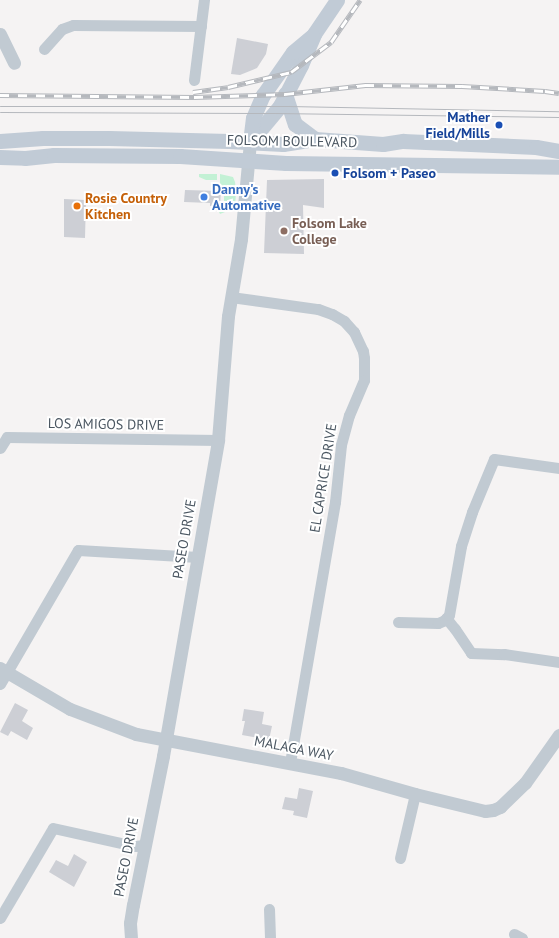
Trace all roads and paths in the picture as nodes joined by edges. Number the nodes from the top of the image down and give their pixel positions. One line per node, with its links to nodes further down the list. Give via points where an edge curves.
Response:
1 (204, 0): 3 (street)
2 (337, 0): 5 (main road)
3 (201, 26): 6 (street, via 73,25 62,29); 8 (street)
4 (0, 34): 7 (street)
5 (314, 34): 9 (main road); 12 (main road, via 293,52 262,95 253,118)
6 (44, 49)
7 (14, 63)
8 (194, 80)
9 (285, 94): 10 (main road, via 295,124); 12 (main road, via 280,106)
10 (315, 139): 12 (main road, FOLSOM BOULEVARD, via 283,144); 13 (main road, FOLSOM BOULEVARD, via 383,144 411,141 536,147)
11 (0, 141): 12 (main road, FOLSOM BOULEVARD, via 43,138)
12 (250, 142): 15 (street, PASEO DRIVE)
13 (559, 151)
14 (0, 158): 15 (main road, FOLSOM BOULEVARD, via 173,156)
15 (250, 160): 16 (main road, FOLSOM BOULEVARD, via 286,163); 17 (street, PASEO DRIVE)
16 (559, 166)
17 (231, 297): 18 (street, PASEO DRIVE); 29 (street, EL CAPRICE DRIVE, via 318,309 332,314 344,321 354,332 364,358 364,380 349,415 341,446 335,502)
18 (218, 440): 19 (street, LOS AMIGOS DRIVE, via 7,437); 21 (street, PASEO DRIVE)
19 (0, 448)
20 (559, 468): 22 (street, via 494,459 461,546 451,612)
21 (198, 557): 25 (street, via 78,550); 28 (street, PASEO DRIVE)
22 (446, 618): 23 (street, via 438,622); 24 (street, via 471,653 504,654)
23 (398, 622)
24 (559, 662)
25 (4, 670): 26 (street); 28 (street, MALAGA WAY, via 70,709 110,726)
26 (0, 684)
27 (559, 735): 30 (street, MALAGA WAY, via 525,783 500,807 493,810 485,811)
28 (165, 741): 29 (street, MALAGA WAY); 31 (street, PASEO DRIVE)
29 (290, 762): 30 (street, MALAGA WAY)
30 (415, 794): 32 (street)
31 (144, 845): 34 (street, via 135,846 53,828); 35 (street, PASEO DRIVE, via 130,922)
32 (400, 858)
33 (269, 909): 36 (street)
34 (0, 918)
35 (131, 938)
36 (270, 938)

